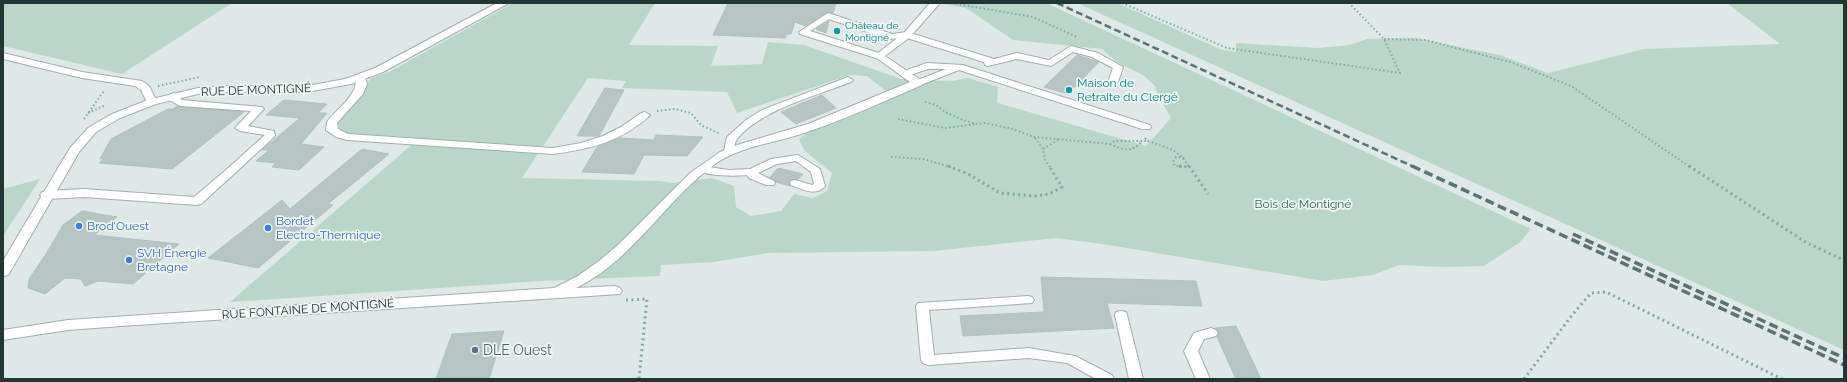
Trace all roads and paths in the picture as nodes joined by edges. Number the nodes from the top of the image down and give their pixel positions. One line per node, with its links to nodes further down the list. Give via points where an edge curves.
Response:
1 (504, 3): 15 (street, RUE DE MONTIGNÉ, via 384,68)
2 (935, 3): 6 (street)
3 (952, 3): 7 (path, via 1033,17)
4 (1122, 3): 8 (path, via 1227,48 1400,73)
5 (1349, 3): 8 (path)
6 (907, 35): 10 (street); 10 (lane, via 891,37 828,16 803,32); 11 (lane)
7 (1080, 38)
8 (1384, 39): 46 (path, via 1426,40 1513,63 1571,86 1737,199 1807,243)
9 (3, 56): 16 (street, via 82,75)
10 (879, 56): 13 (street)
11 (995, 62): 12 (lane); 18 (lane, via 1017,56 1051,63 1072,49 1095,55 1118,67)
12 (960, 67): 13 (lane, via 927,66); 19 (lane); 28 (lane)
13 (904, 74): 19 (street)
14 (203, 77): 20 (path, via 172,82)
15 (360, 78): 21 (street, RUE DE MONTIGNÉ, via 314,88 210,89); 25 (street, via 362,84 359,92 332,122 332,130 340,135 553,151 586,147 601,142)
16 (113, 79): 20 (street, via 138,83); 24 (path, via 88,113)
17 (848, 80): 34 (lane, via 765,112 750,122)
18 (1113, 82)
19 (918, 83): 34 (street, via 797,132)
20 (146, 90): 22 (street)
21 (173, 96): 22 (street, RUE DE MONTIGNÉ); 40 (lane, via 180,103 259,109 240,128 270,133 270,136)
22 (152, 102): 45 (street, RUE DE MONTIGNÉ, via 116,116 92,130 74,150)
23 (924, 102): 27 (path)
24 (112, 103)
25 (645, 115): 34 (path, via 666,109 691,113 705,128)
26 (898, 119): 27 (path, via 941,129)
27 (976, 124): 29 (path, via 985,123 1013,129)
28 (1144, 131): 32 (path)
29 (1034, 137): 30 (path); 35 (path)
30 (1058, 140): 33 (path); 35 (path)
31 (1142, 141): 32 (path); 33 (path, via 1115,141); 33 (path, via 1131,151)
32 (1148, 141): 37 (path, via 1176,151)
33 (1110, 144)
34 (730, 145): 38 (street)
35 (1043, 149): 36 (path, via 1045,160 1062,187 1049,194 1035,196 1000,193 968,174 923,159)
36 (891, 157)
37 (1184, 158): 39 (path); 39 (path, via 1176,157 1173,162 1176,166)
38 (703, 168): 41 (lane); 49 (street, via 605,265 584,280)
39 (1188, 168): 44 (path)
40 (230, 172): 45 (street, via 197,201 84,193)
41 (752, 172): 42 (lane, via 753,176); 43 (lane, via 775,161 798,158 816,171 820,186 812,189)
42 (770, 183)
43 (795, 183)
44 (1208, 194)
45 (46, 195): 47 (street, RUE DE MONTIGNÉ)
46 (1844, 260)
47 (4, 269)
48 (615, 291): 49 (street, RUE FONTAINE DE MONTIGNÉ); 54 (path, via 616,300 647,299)
49 (553, 293): 53 (street, RUE FONTAINE DE MONTIGNÉ, via 120,321 68,325)
50 (1028, 300): 55 (lane, via 922,306 928,360 1029,353 1070,359)
51 (1121, 315): 56 (lane)
52 (1211, 333): 57 (lane, via 1200,336 1191,351)
53 (3, 335)
54 (639, 379)
55 (1107, 379)
56 (1136, 379)
57 (1203, 379)
58 (1524, 379): 59 (path, via 1591,293 1606,292)
59 (1782, 379)

